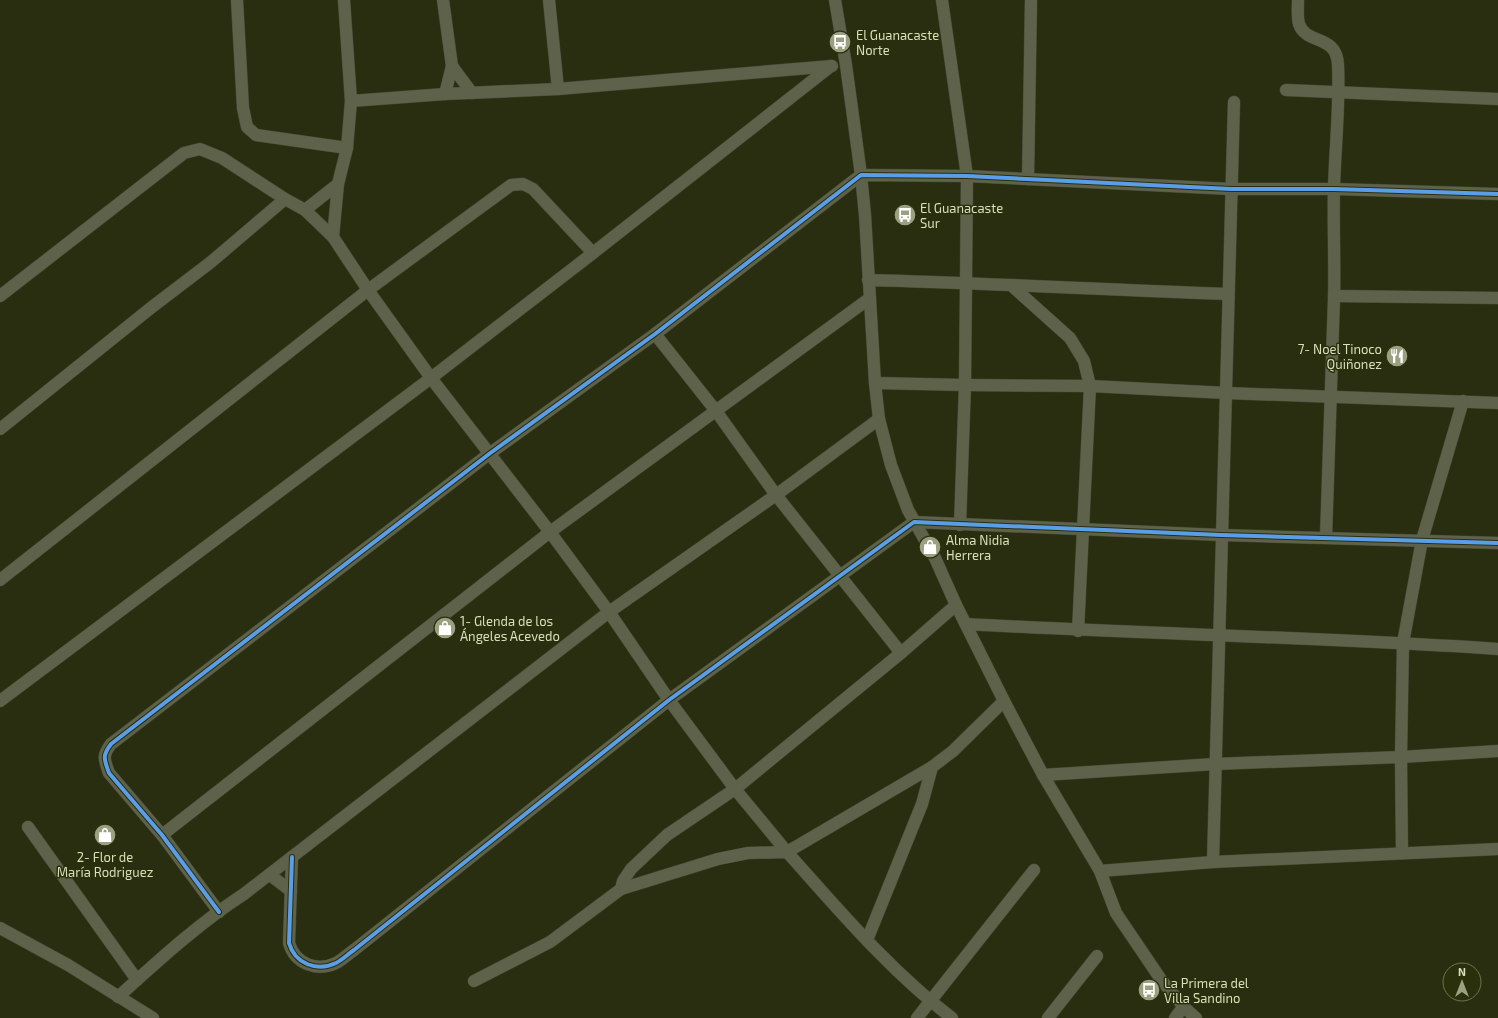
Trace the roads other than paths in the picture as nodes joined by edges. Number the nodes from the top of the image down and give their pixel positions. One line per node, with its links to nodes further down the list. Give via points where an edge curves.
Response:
1 (237, 0): 20 (street, via 243,108 247,127 256,135)
2 (344, 0): 18 (street)
3 (443, 0): 10 (street)
4 (549, 0): 12 (street)
5 (835, 0): 9 (street)
6 (942, 0): 22 (street)
7 (1031, 0): 23 (street)
8 (1298, 0): 14 (street, via 1298,18 1304,32 1332,47 1336,52)
9 (846, 65): 11 (street); 21 (street)
10 (452, 66): 15 (street); 16 (street)
11 (831, 66): 12 (street); 31 (street)
12 (558, 88): 16 (street)
13 (1286, 90): 14 (street)
14 (1339, 92): 17 (street); 26 (street)
15 (444, 94): 16 (street); 18 (street)
16 (472, 94)
17 (1498, 99)
18 (351, 101): 20 (street)
19 (1234, 102): 25 (street)
20 (346, 148): 24 (street)
21 (861, 175): 22 (street); 32 (street); 41 (street)
22 (967, 176): 23 (street); 33 (street)
23 (1028, 179): 25 (street)
24 (338, 184): 29 (street); 30 (street)
25 (1231, 189): 26 (street); 36 (street)
26 (1334, 189): 27 (street); 38 (street)
27 (1498, 194)
28 (284, 199): 29 (street); 37 (street, via 222,158 200,149 184,153); 52 (street, via 212,262)
29 (305, 210): 30 (street)
30 (333, 237): 35 (street)
31 (593, 253): 35 (street, via 533,189 523,184 511,185); 42 (street)
32 (868, 280): 33 (street); 39 (street)
33 (965, 282): 34 (street); 44 (street)
34 (1012, 286): 36 (street); 45 (street, via 1070,338 1084,361)
35 (368, 290): 42 (street); 64 (street)
36 (1228, 294): 46 (street)
37 (0, 296)
38 (1334, 296): 40 (street); 47 (street)
39 (870, 298): 43 (street); 50 (street)
40 (1498, 298)
41 (655, 334): 50 (street); 53 (street)
42 (431, 378): 53 (street); 74 (street)
43 (875, 383): 44 (street); 51 (street)
44 (965, 385): 45 (street); 56 (street)
45 (1090, 386): 46 (street); 57 (street)
46 (1226, 393): 47 (street); 59 (street)
47 (1330, 396): 48 (street); 60 (street)
48 (1463, 401): 49 (street); 61 (street)
49 (1498, 403)
50 (716, 410): 54 (street); 58 (street)
51 (879, 419): 54 (street); 55 (street, via 891,465)
52 (0, 429)
53 (489, 454): 58 (street); 83 (street, via 111,744 105,753 109,773)
54 (776, 495): 63 (street); 66 (street)
55 (914, 522): 56 (street); 63 (street); 65 (street, via 935,558)
56 (960, 525): 57 (street)
57 (1084, 530): 59 (street); 68 (street)
58 (550, 532): 66 (street); 83 (street)
59 (1221, 535): 60 (street); 69 (street)
60 (1326, 537): 61 (street)
61 (1422, 540): 62 (street); 70 (street)
62 (1498, 543)
63 (839, 576): 72 (street); 73 (street)
64 (0, 580)
65 (956, 605): 67 (street); 72 (street)
66 (609, 612): 73 (street); 87 (street)
67 (966, 624): 68 (street); 75 (street)
68 (1078, 630): 69 (street)
69 (1219, 635): 70 (street); 78 (street)
70 (1404, 643): 71 (street); 77 (street)
71 (1498, 649)
72 (901, 653): 81 (street)
73 (669, 700): 81 (street); 93 (street, via 336,963 319,967 305,964 292,952 289,944)
74 (0, 701)
75 (1004, 701): 79 (street); 80 (street)
76 (1498, 751): 77 (street)
77 (1401, 757): 78 (street); 86 (street)
78 (1215, 764): 80 (street); 88 (street)
79 (932, 767): 85 (street); 96 (street, via 922,804)
80 (1043, 775): 90 (street)
81 (735, 789): 85 (street); 92 (street, via 667,835 631,868)
82 (28, 827): 98 (street)
83 (162, 834): 94 (street)
84 (1498, 849): 86 (street)
85 (788, 852): 92 (street, via 748,853 718,859); 96 (street)
86 (1402, 853): 88 (street)
87 (292, 857): 91 (street); 93 (street)
88 (1213, 862): 90 (street)
89 (1034, 870): 101 (street)
90 (1100, 870): 102 (street, via 1116,913 1162,981)
91 (270, 875): 93 (street); 94 (street)
92 (621, 889): 99 (street, via 550,942)
93 (291, 891)
94 (218, 912): 98 (street, via 174,946)
95 (0, 928): 100 (street, via 68,965)
96 (867, 940): 101 (street)
97 (1097, 956): 106 (street)
98 (137, 980): 100 (street)
99 (474, 981)
100 (118, 997): 103 (street)
101 (930, 1001): 104 (street); 105 (street)
102 (1184, 1006): 107 (street); 108 (street)
103 (153, 1018)
104 (917, 1018)
105 (952, 1018)
106 (1048, 1018)
107 (1175, 1018)
108 (1196, 1018)

